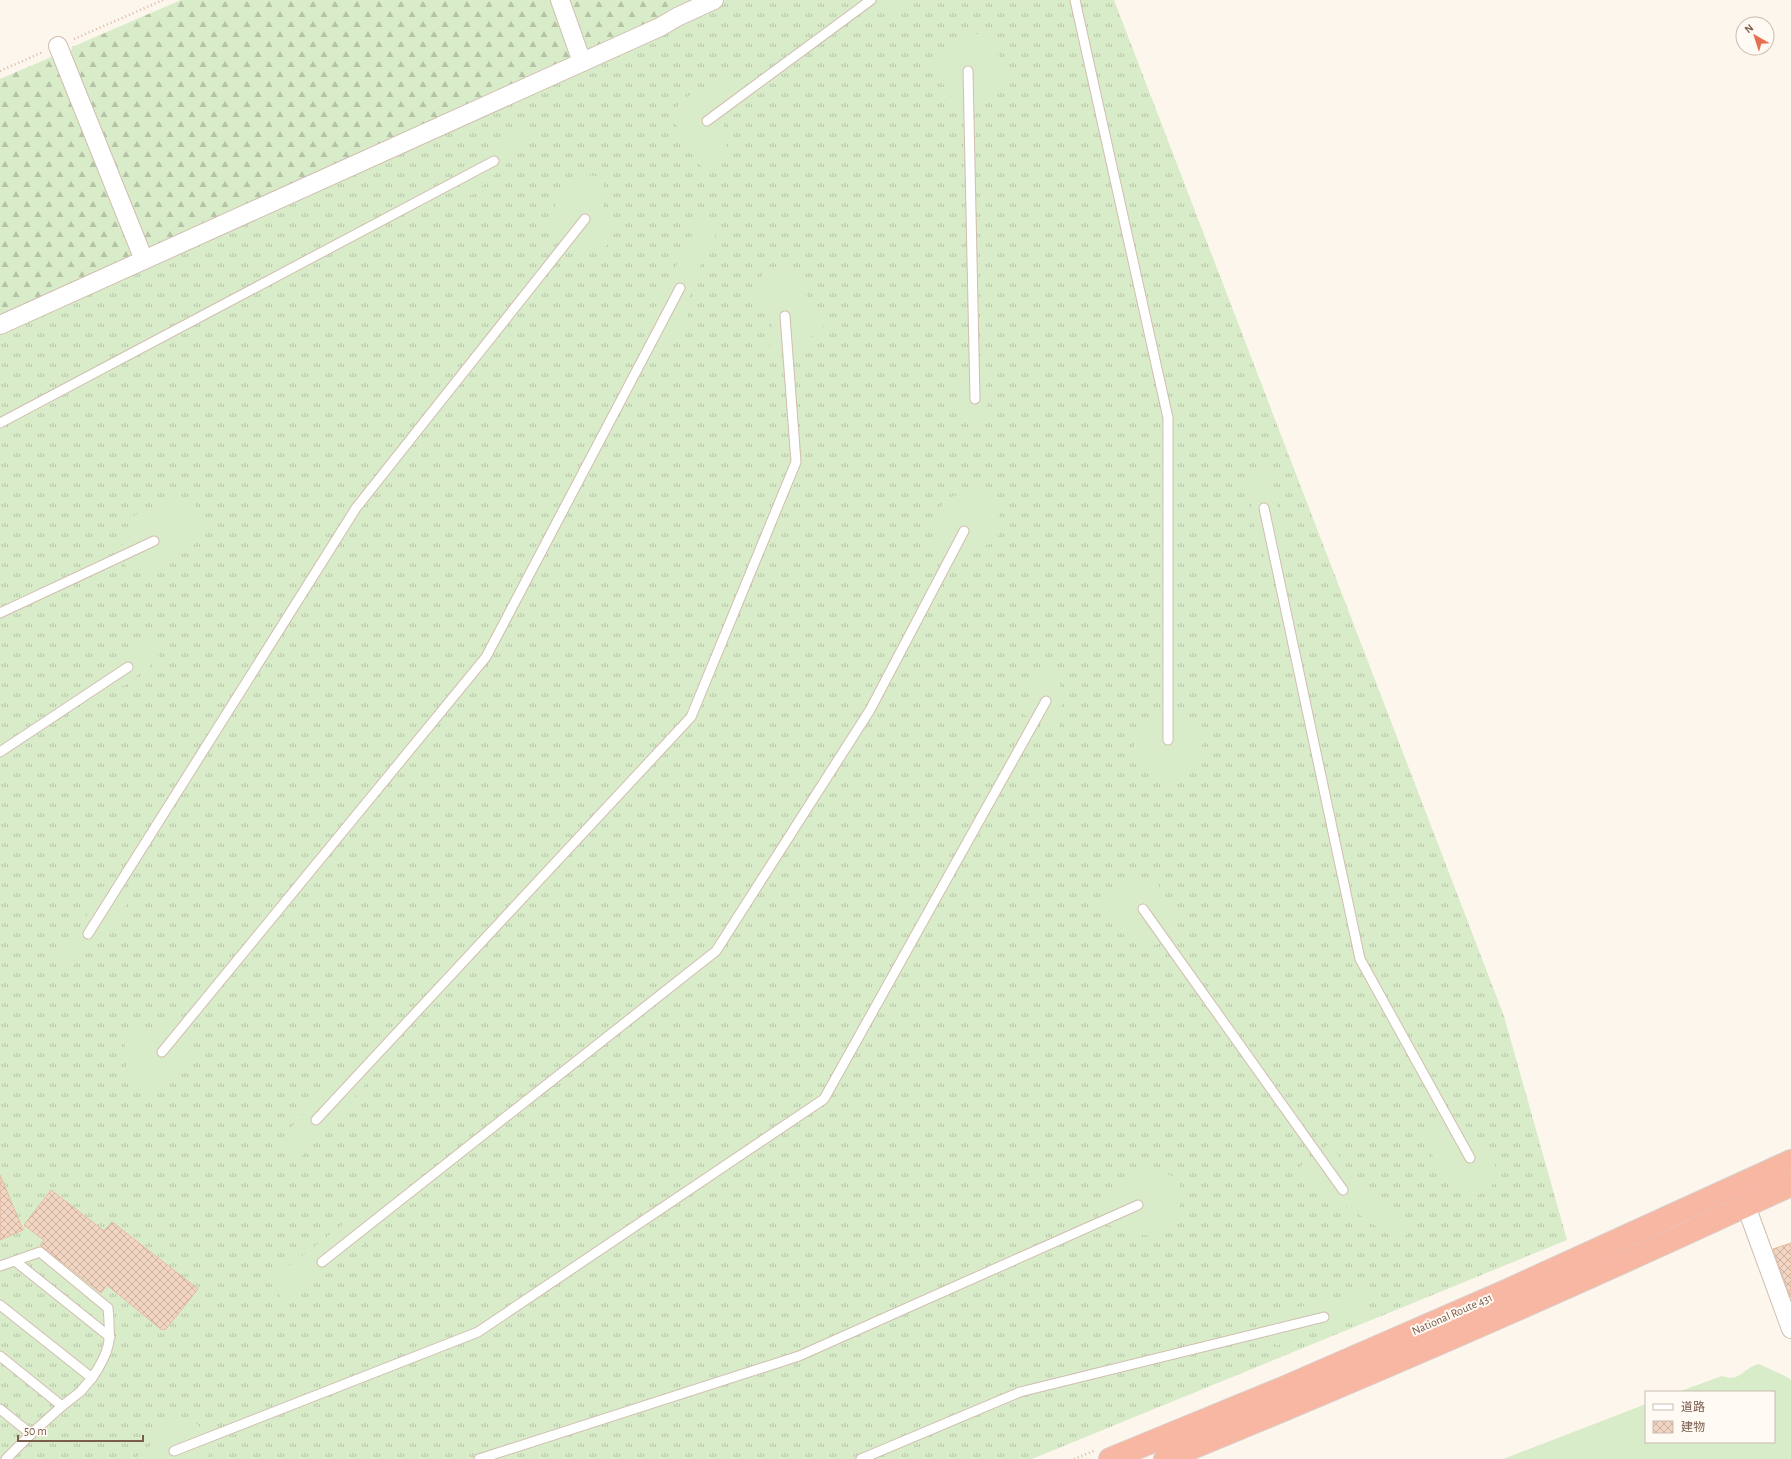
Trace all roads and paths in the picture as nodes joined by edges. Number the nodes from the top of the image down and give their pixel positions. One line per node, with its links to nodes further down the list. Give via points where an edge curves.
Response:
1 (163, 0): 6 (path)
2 (560, 0): 7 (street)
3 (714, 0): 7 (street)
4 (871, 0): 10 (lane)
5 (1075, 0): 25 (lane, via 1168,418)
6 (58, 46): 8 (path); 13 (street)
7 (582, 62): 13 (street)
8 (0, 71)
9 (968, 71): 17 (lane)
10 (707, 121)
11 (494, 161): 18 (lane)
12 (585, 219): 28 (lane, via 356,508)
13 (144, 260): 16 (street)
14 (680, 288): 29 (lane, via 486,657)
15 (785, 316): 30 (lane, via 796,462 691,717)
16 (0, 325)
17 (975, 399)
18 (0, 423)
19 (1264, 508): 31 (lane, via 1360,959)
20 (964, 530): 38 (lane, via 870,710 716,951)
21 (154, 541): 22 (lane)
22 (0, 613)
23 (128, 667): 26 (lane)
24 (1046, 701): 49 (lane, via 824,1099 478,1332)
25 (1168, 740)
26 (0, 752)
27 (1142, 909): 34 (lane)
28 (88, 934)
29 (162, 1052)
30 (316, 1120)
31 (1470, 1158)
32 (1791, 1161): 53 (highway, National Route 431, via 1472,1306)
33 (1791, 1185): 36 (highway, National Route 431)
34 (1343, 1190)
35 (1138, 1205): 51 (lane, via 799,1356)
36 (1746, 1206): 42 (street); 54 (highway, National Route 431, via 1516,1310)
37 (15, 1261): 39 (lane); 43 (lane); 43 (lane, via 40,1252 108,1308)
38 (322, 1262)
39 (0, 1266)
40 (0, 1305): 45 (lane)
41 (1324, 1317): 52 (lane, via 1020,1392)
42 (1791, 1329)
43 (110, 1338): 45 (lane, via 104,1360)
44 (0, 1356): 46 (lane)
45 (92, 1378): 46 (lane, via 80,1392)
46 (62, 1406): 48 (lane)
47 (0, 1409): 48 (lane)
48 (31, 1434): 50 (lane)
49 (174, 1450)
50 (6, 1459)
51 (479, 1459)
52 (861, 1459)
53 (1110, 1459)
54 (1165, 1459)

